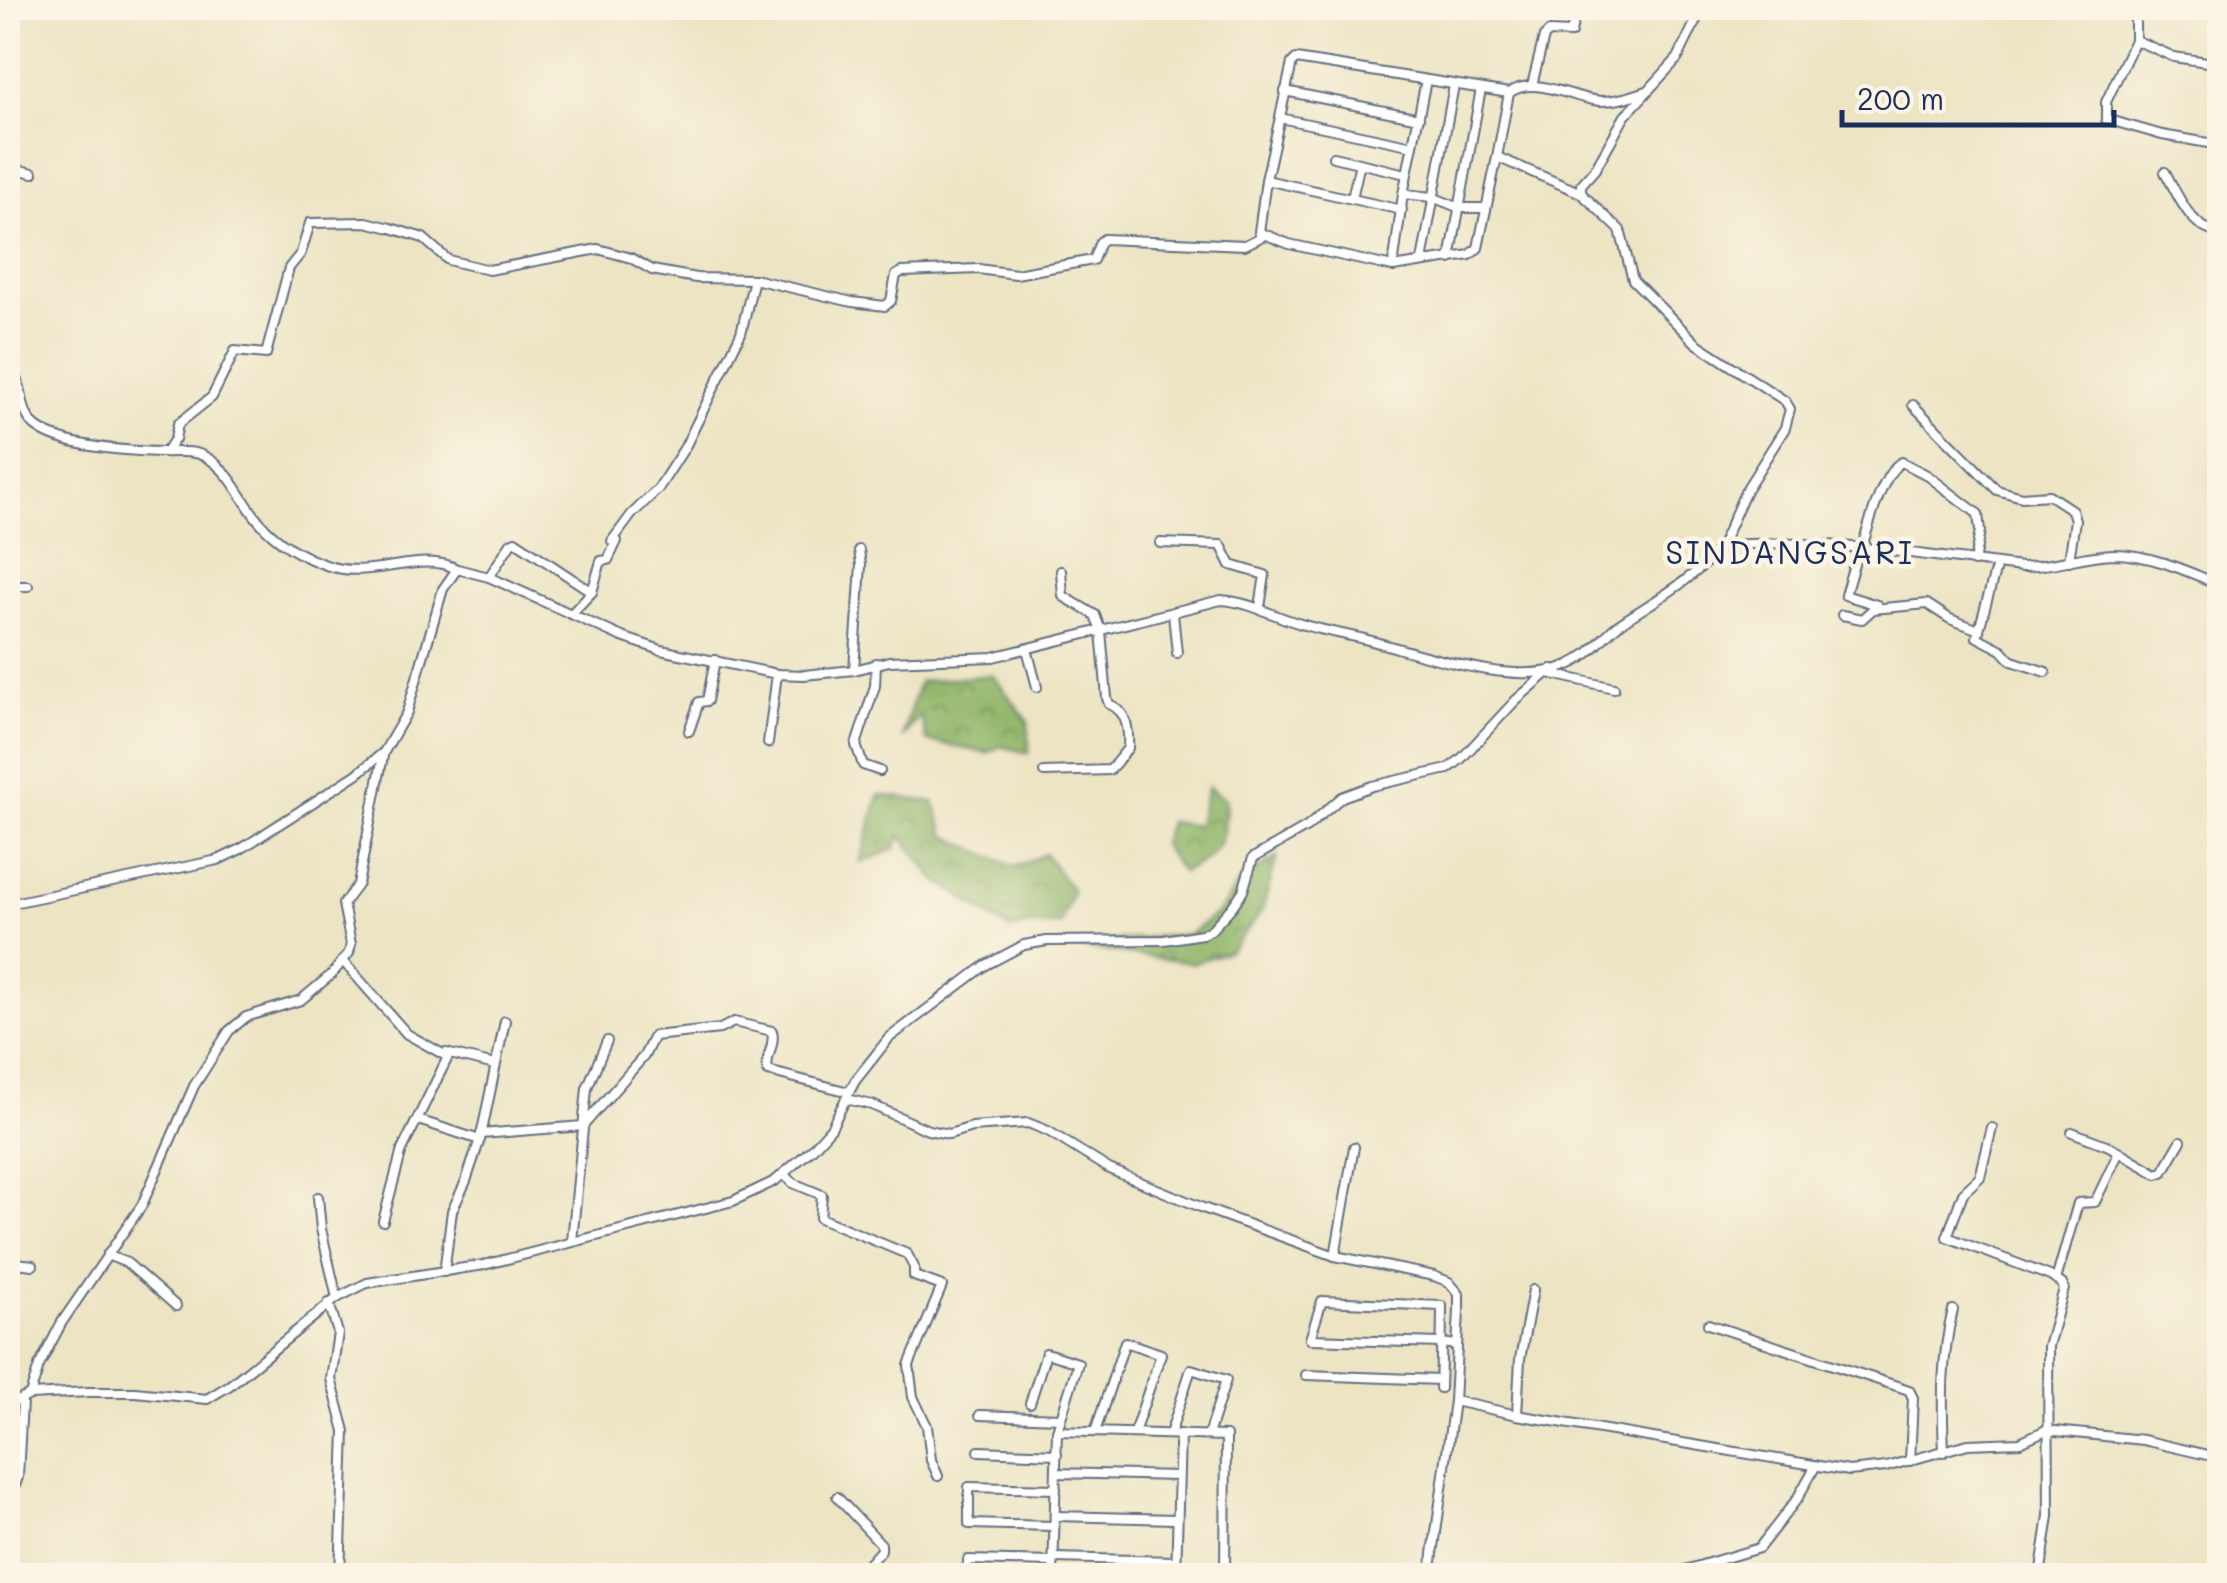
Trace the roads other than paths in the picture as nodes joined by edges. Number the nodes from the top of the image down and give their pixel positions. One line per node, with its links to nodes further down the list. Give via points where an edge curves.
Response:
1 (1576, 8): 8 (street, via 1571,33 1544,37)
2 (1702, 8): 11 (street, via 1678,58)
3 (2135, 8): 4 (street)
4 (2135, 40): 5 (street, via 2174,57); 15 (street, via 2106,102 2106,119)
5 (2220, 64)
6 (1426, 80): 7 (street); 10 (street, via 1300,58 1292,62); 14 (street)
7 (1454, 84): 9 (street); 27 (street)
8 (1532, 85): 11 (street, via 1595,100); 12 (street)
9 (1481, 89): 12 (street); 29 (street)
10 (1285, 91): 13 (street); 14 (street)
11 (1648, 91): 25 (street, via 1618,125)
12 (1508, 93): 18 (street)
13 (1280, 118): 16 (street); 24 (street)
14 (1419, 118): 16 (street)
15 (2220, 145)
16 (1413, 146): 23 (street)
17 (1333, 157): 19 (street)
18 (1497, 157): 25 (street); 30 (street)
19 (1360, 163): 23 (street); 28 (street)
20 (8, 167): 22 (street)
21 (2164, 172): 32 (street, via 2191,217)
22 (32, 173)
23 (1406, 174): 26 (street)
24 (1266, 180): 28 (street); 33 (street, via 1259,227)
25 (1581, 193): 44 (street, via 1620,230 1633,280 1696,343 1790,410)
26 (1402, 194): 27 (street); 31 (street)
27 (1432, 197): 29 (street); 36 (street)
28 (1352, 198): 31 (street)
29 (1460, 208): 30 (street); 35 (street)
30 (1486, 208): 35 (street, via 1476,252)
31 (1402, 210): 38 (street)
32 (2220, 233)
33 (1265, 235): 38 (street); 39 (street, via 1244,245 1104,239 1093,260 1016,274 902,272 885,306)
34 (452, 252): 37 (street)
35 (1450, 259): 36 (street)
36 (1422, 262): 38 (street)
37 (464, 264): 39 (street, via 489,270 598,248 652,270); 42 (street, via 440,255 423,238 391,228 310,222 302,253 289,268 266,354 235,351 212,397 178,424)
38 (1394, 266)
39 (754, 279): 56 (street, via 741,333 715,390 658,490 612,542 617,541)
40 (8, 366): 42 (street, via 21,383 27,415 52,436)
41 (1913, 405): 47 (street, via 1997,490 2049,495 2072,510)
42 (166, 452): 50 (street, via 208,458 265,528 325,565 371,571 428,563)
43 (1160, 544): 58 (street, via 1221,545 1231,565 1265,575)
44 (1722, 546): 45 (street); 69 (street, via 1700,573 1615,627 1582,658)
45 (1860, 547): 48 (street); 48 (street, via 1879,495 1902,462 1978,514); 57 (street, via 1845,595)
46 (859, 550): 68 (street)
47 (2069, 561): 49 (street); 53 (street, via 2133,555)
48 (1974, 562): 49 (street)
49 (1997, 564): 62 (street)
50 (457, 569): 52 (street); 76 (street, via 443,589 407,712)
51 (1062, 572): 63 (street, via 1063,596 1094,615)
52 (489, 577): 56 (street, via 515,541); 59 (street)
53 (2220, 585)
54 (8, 586): 55 (street)
55 (28, 586)
56 (592, 592): 59 (street)
57 (1886, 606): 61 (street, via 1864,618); 62 (street, via 1927,604)
58 (1260, 607): 60 (street, via 1220,600); 69 (street, via 1483,670)
59 (571, 614): 66 (street, via 661,650)
60 (1173, 614): 63 (street); 65 (street)
61 (1842, 615)
62 (1979, 630): 70 (street, via 1978,638 2010,660)
63 (1101, 631): 64 (street); 78 (street, via 1108,704 1124,715 1128,748 1110,770)
64 (1027, 649): 67 (street); 72 (street)
65 (1177, 653)
66 (715, 660): 71 (street); 74 (street, via 708,701 699,702)
67 (876, 663): 68 (street); 77 (street, via 856,749 862,765)
68 (854, 670): 71 (street)
69 (1550, 671): 73 (street); 85 (street, via 1448,769 1342,797 1253,858 1243,890 1211,930 1189,938 1024,945 986,965 889,1038)
70 (2046, 672)
71 (777, 674): 75 (street)
72 (1037, 687)
73 (1614, 688)
74 (688, 731)
75 (768, 743)
76 (384, 752): 79 (street, via 218,860); 80 (street, via 358,884 342,904 350,944)
77 (880, 770)
78 (1044, 772)
79 (8, 904)
80 (343, 960): 83 (street, via 407,1034); 98 (street, via 301,1000 246,1017 229,1031 194,1086 142,1205)
81 (504, 1021): 84 (street)
82 (607, 1041): 87 (street, via 588,1088)
83 (446, 1053): 84 (street); 86 (street)
84 (495, 1064): 90 (street)
85 (848, 1096): 87 (street, via 771,1073 766,1065 772,1031 732,1022 654,1036); 94 (street, via 830,1128); 99 (street, via 949,1134 1028,1123 1109,1169)
86 (418, 1120): 90 (street); 96 (street)
87 (583, 1126): 90 (street); 97 (street)
88 (1992, 1128): 103 (street, via 1980,1177 1960,1198 1948,1239)
89 (2072, 1132): 93 (street)
90 (481, 1137): 102 (street, via 453,1206)
91 (2181, 1141): 93 (street, via 2158,1174)
92 (1354, 1147): 99 (street)
93 (2118, 1152): 103 (street, via 2094,1203 2078,1203)
94 (783, 1174): 97 (street, via 733,1201); 133 (street, via 822,1195 820,1218 906,1254 914,1276 941,1285 908,1364)
95 (318, 1197): 105 (street)
96 (383, 1222)
97 (572, 1241): 102 (street)
98 (107, 1256): 106 (street, via 127,1263); 112 (street, via 62,1322)
99 (1334, 1256): 110 (street, via 1449,1282 1459,1294)
100 (8, 1262): 101 (street)
101 (33, 1265)
102 (444, 1272): 105 (street, via 382,1280)
103 (2056, 1280): 120 (street, via 2064,1289 2048,1340)
104 (1534, 1290): 118 (street)
105 (333, 1300): 112 (street, via 207,1399 136,1392); 144 (street, via 338,1333 332,1379 346,1431)
106 (176, 1306)
107 (1954, 1310): 127 (street, via 1945,1343)
108 (1708, 1324): 130 (street, via 1909,1390)
109 (1442, 1344): 109 (street, via 1442,1306 1322,1301 1310,1339); 110 (street); 111 (street, via 1440,1384)
110 (1458, 1345): 113 (street)
111 (1306, 1375)
112 (30, 1395): 114 (street)
113 (1454, 1401): 118 (street); 149 (street)
114 (22, 1402): 116 (street); 137 (street, via 18,1477)
115 (1030, 1403): 119 (street, via 1046,1353 1078,1363)
116 (8, 1405)
117 (980, 1415): 119 (street)
118 (1517, 1415): 131 (street)
119 (1060, 1418): 121 (street)
120 (2046, 1430): 127 (street, via 2020,1442); 129 (street, via 2143,1440); 151 (street, via 2049,1516)
121 (1057, 1431): 122 (street); 128 (street)
122 (1095, 1432): 123 (street); 123 (street, via 1125,1342 1160,1354)
123 (1134, 1433): 124 (street)
124 (1175, 1434): 125 (street); 125 (street, via 1190,1369 1226,1380); 134 (street)
125 (1208, 1435): 148 (street, via 1226,1436)
126 (979, 1452): 128 (street)
127 (1944, 1452): 130 (street)
128 (1056, 1454): 132 (street)
129 (2220, 1458)
130 (1910, 1461): 131 (street, via 1849,1471)
131 (1814, 1467): 143 (street, via 1759,1548)
132 (1056, 1473): 134 (street); 135 (street)
133 (938, 1476)
134 (1178, 1476): 138 (street)
135 (1056, 1489): 139 (street); 139 (street, via 970,1487 968,1524)
136 (837, 1497): 142 (street, via 881,1544)
137 (8, 1506)
138 (1178, 1519): 139 (street); 141 (street)
139 (1055, 1521): 140 (street)
140 (1054, 1560): 141 (street); 145 (street, via 968,1560); 146 (street)
141 (1176, 1561): 147 (street)
142 (866, 1573)
143 (1689, 1573): 150 (street)
144 (340, 1576)
145 (967, 1576)
146 (1053, 1576)
147 (1176, 1576)
148 (1224, 1576)
149 (1430, 1576)
150 (1665, 1576)
151 (2040, 1576)

